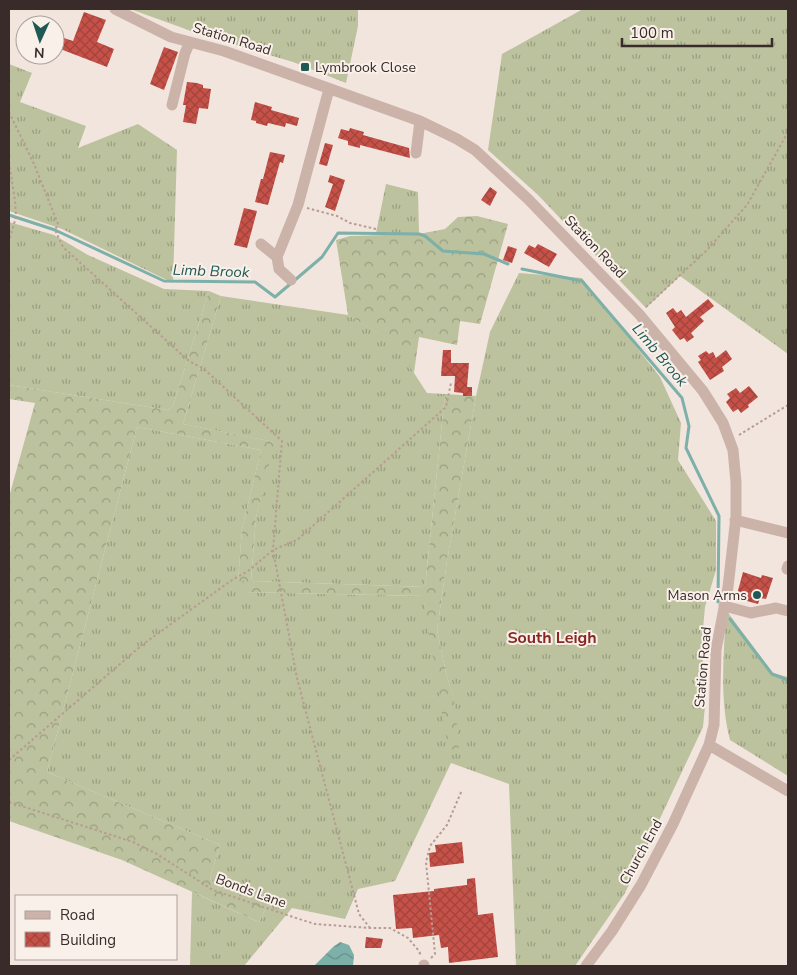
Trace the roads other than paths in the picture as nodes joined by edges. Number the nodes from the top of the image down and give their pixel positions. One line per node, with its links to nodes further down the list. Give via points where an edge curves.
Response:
1 (115, 9): 2 (street, Station Road, via 171,37)
2 (190, 42): 3 (street, Station Road); 4 (street)
3 (329, 89): 5 (street, Station Road); 8 (street, via 298,205)
4 (172, 105)
5 (420, 121): 6 (street); 10 (street, Station Road, via 475,150 528,199 639,314 703,391 730,440 736,482)
6 (416, 153)
7 (261, 244): 8 (street)
8 (277, 257): 9 (street, via 279,269)
9 (291, 280)
10 (735, 520): 11 (street); 12 (street, Station Road)
11 (788, 533)
12 (724, 606): 13 (street, via 751,614 776,608); 14 (street, Station Road, via 716,650 714,724)
13 (788, 611)
14 (709, 744): 15 (street); 16 (street, Church End, via 674,824 641,885)
15 (788, 791)
16 (586, 966)

